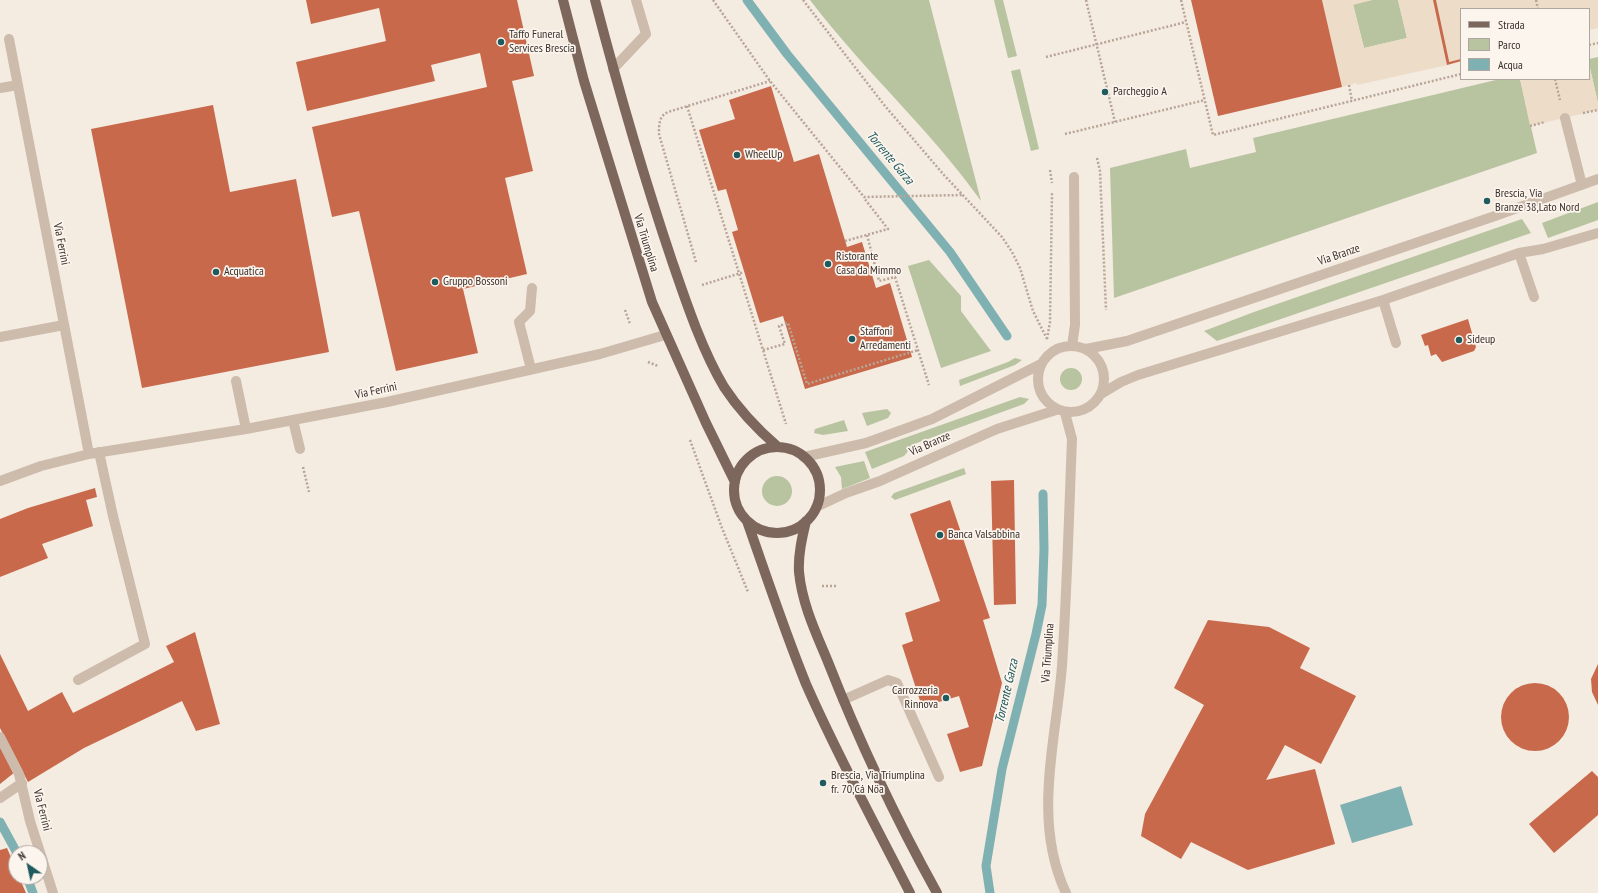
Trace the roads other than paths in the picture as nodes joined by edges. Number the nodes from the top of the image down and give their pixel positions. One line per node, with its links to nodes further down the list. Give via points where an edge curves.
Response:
1 (563, 0): 18 (main road, Via Triumplina, via 584,81 635,252)
2 (595, 0): 5 (main road, Via Triumplina)
3 (636, 0): 5 (street, via 646,34)
4 (9, 39): 6 (street, Via Ferrini)
5 (613, 69): 30 (main road, Via Triumplina, via 650,196 683,292 711,362 736,404)
6 (18, 85): 7 (street); 17 (street, Via Ferrini)
7 (0, 88)
8 (1565, 118): 11 (street)
9 (1074, 177): 21 (street, via 1075,325)
10 (1598, 179): 11 (street, Via Branze)
11 (1582, 185): 22 (street, Via Branze, via 1127,341)
12 (1598, 233): 13 (street, Via Branze, via 1543,249)
13 (1519, 253): 15 (street); 16 (street, Via Branze)
14 (532, 288): 24 (street, via 530,310 520,322)
15 (1534, 297)
16 (1383, 300): 20 (street); 26 (street, Via Branze, via 1138,375)
17 (64, 325): 19 (street); 32 (street, Via Ferrini)
18 (665, 335): 24 (street, Via Ferrini, via 600,354); 35 (main road, Via Triumplina)
19 (0, 337)
20 (1396, 343)
21 (1072, 346): 22 (street, Via Branze); 23 (street, Via Branze, via 1064,346 1050,353)
22 (1086, 349): 26 (street, via 1099,360 1103,368 1105,377)
23 (1041, 364): 27 (street, via 1039,390 1049,405); 33 (street, Via Branze, via 932,419 866,443)
24 (531, 369): 28 (street, Via Ferrini)
25 (236, 381): 29 (street)
26 (1102, 394): 27 (street, Via Branze, via 1097,401 1082,411)
27 (1060, 411): 36 (street, Via Branze, via 997,429 880,481); 48 (street, Via Triumplina, via 1072,439 1062,666 1048,802 1053,858)
28 (294, 420): 29 (street, Via Ferrini); 31 (street)
29 (246, 429): 32 (street, Via Ferrini)
30 (778, 447): 33 (main road, Via Triumplina, via 788,448); 35 (main road, Via Triumplina, via 761,451 747,460 741,466)
31 (300, 449)
32 (94, 453): 34 (street, Via Ferrini, via 41,466); 39 (street, via 113,516 145,644)
33 (804, 457): 36 (main road, Via Triumplina, via 811,464 819,480 820,489)
34 (0, 481)
35 (735, 482): 37 (main road, Via Triumplina, via 736,503)
36 (816, 506): 38 (main road, Via Triumplina)
37 (747, 521): 38 (main road, Via Triumplina, via 758,529 770,533 783,533 796,529); 46 (main road, Via Triumplina, via 786,634 807,685 845,769)
38 (806, 522): 40 (main road, Via Triumplina, via 799,555 805,606)
39 (78, 680)
40 (843, 700): 42 (street, via 888,680 897,683); 47 (main road, Via Triumplina, via 895,813)
41 (0, 737): 43 (street, Via Ferrini, via 16,765)
42 (939, 776)
43 (22, 782): 44 (street); 45 (street, Via Ferrini, via 30,821)
44 (0, 798)
45 (53, 893)
46 (910, 893)
47 (937, 893)
48 (1066, 893)

